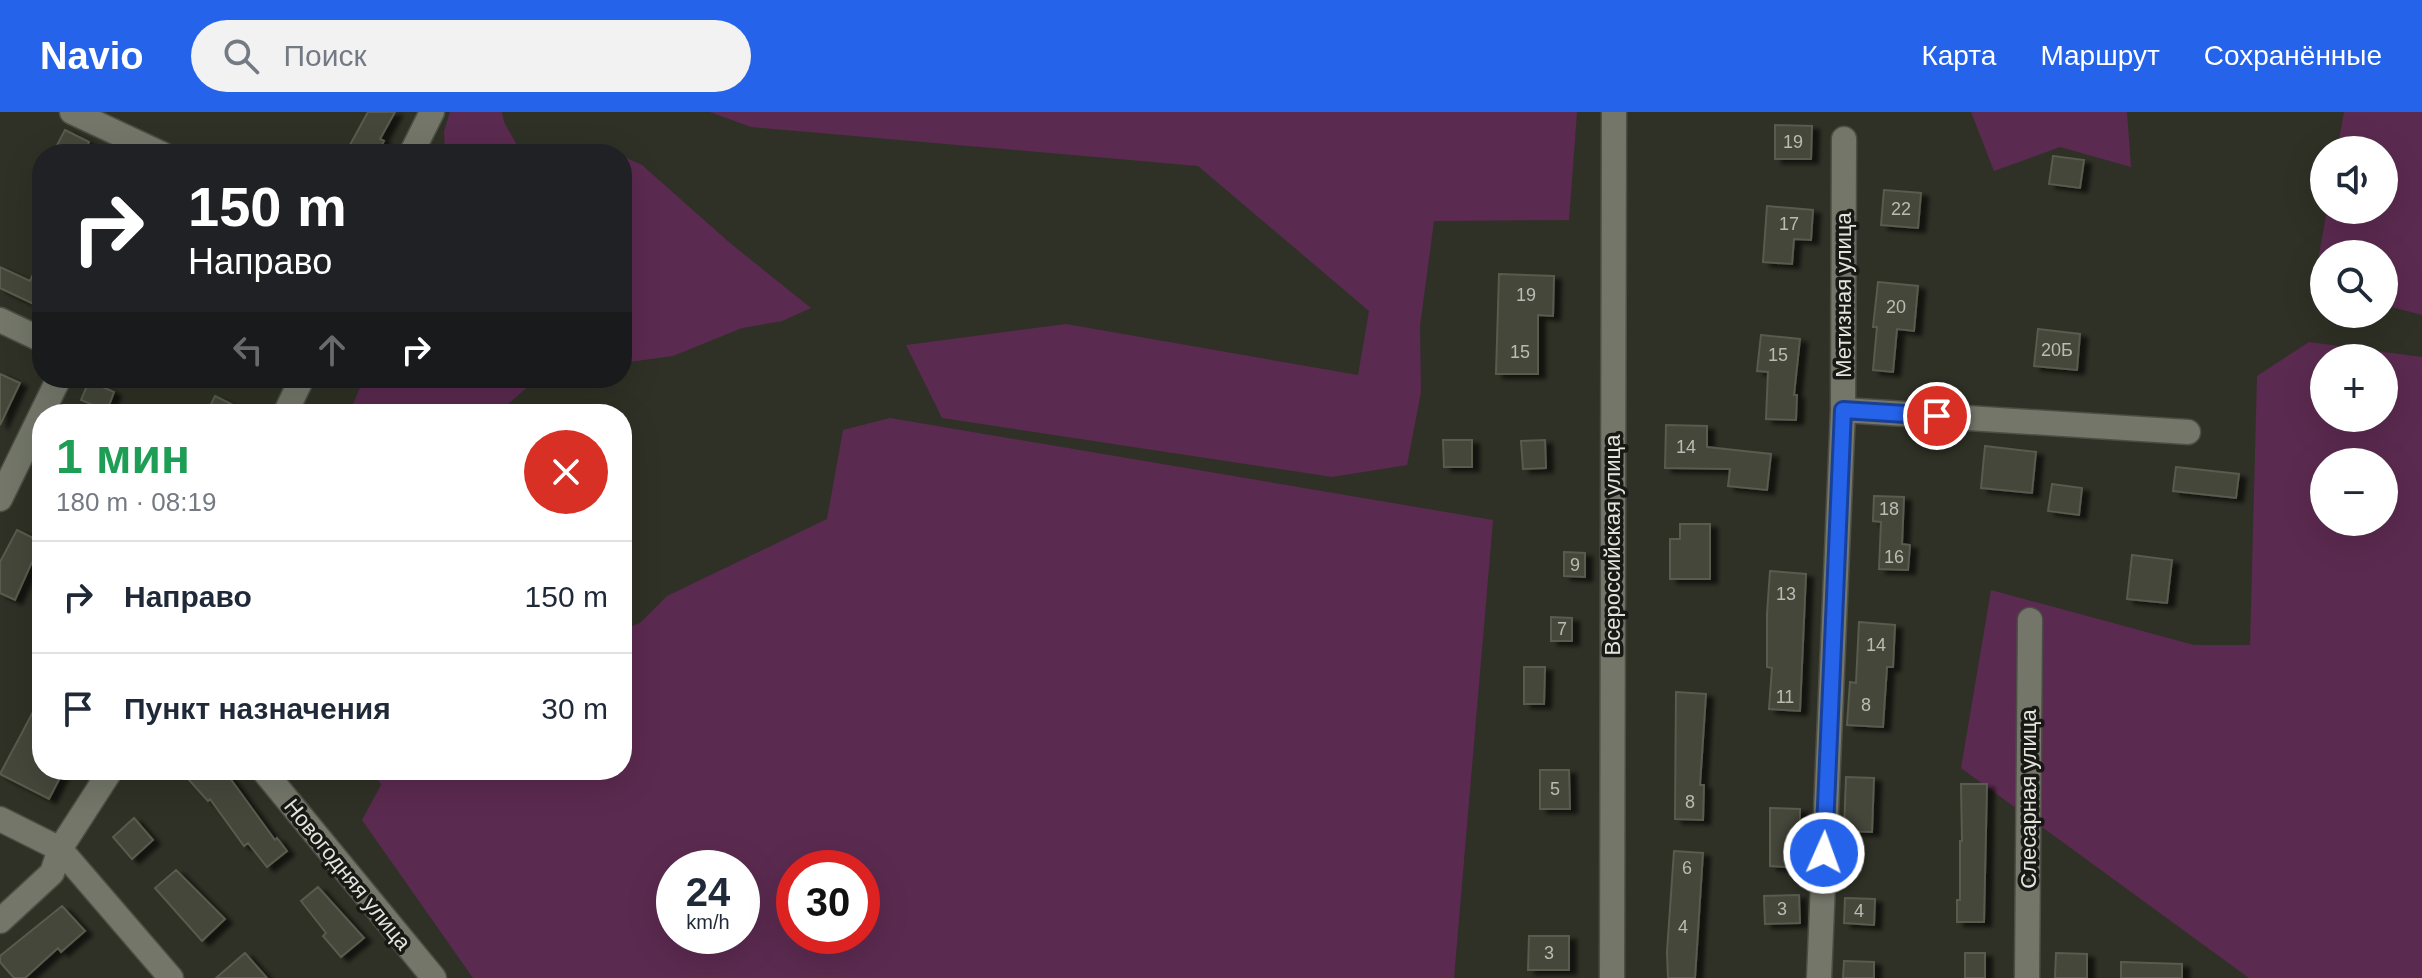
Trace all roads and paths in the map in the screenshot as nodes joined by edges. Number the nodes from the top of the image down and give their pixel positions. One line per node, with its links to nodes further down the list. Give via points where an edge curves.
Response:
1 (72, 112): 5 (street)
2 (432, 112): 6 (street)
3 (1614, 112): 21 (street, Всероссийская улица)
4 (1844, 139): 9 (street, Метизная улица)
5 (140, 144)
6 (416, 144)
7 (0, 320): 8 (street)
8 (32, 335)
9 (1843, 410): 10 (street); 22 (street, Метизная улица)
10 (2188, 432)
11 (32, 433): 12 (street)
12 (0, 499)
13 (2030, 620): 23 (street, Слесарная улица)
14 (105, 780): 17 (street)
15 (271, 780): 20 (street, Новогодняя улица)
16 (0, 819): 17 (street)
17 (60, 849): 18 (street, via 52,873); 19 (street)
18 (0, 921)
19 (171, 978)
20 (434, 978)
21 (1612, 978)
22 (1819, 978)
23 (2027, 978)

